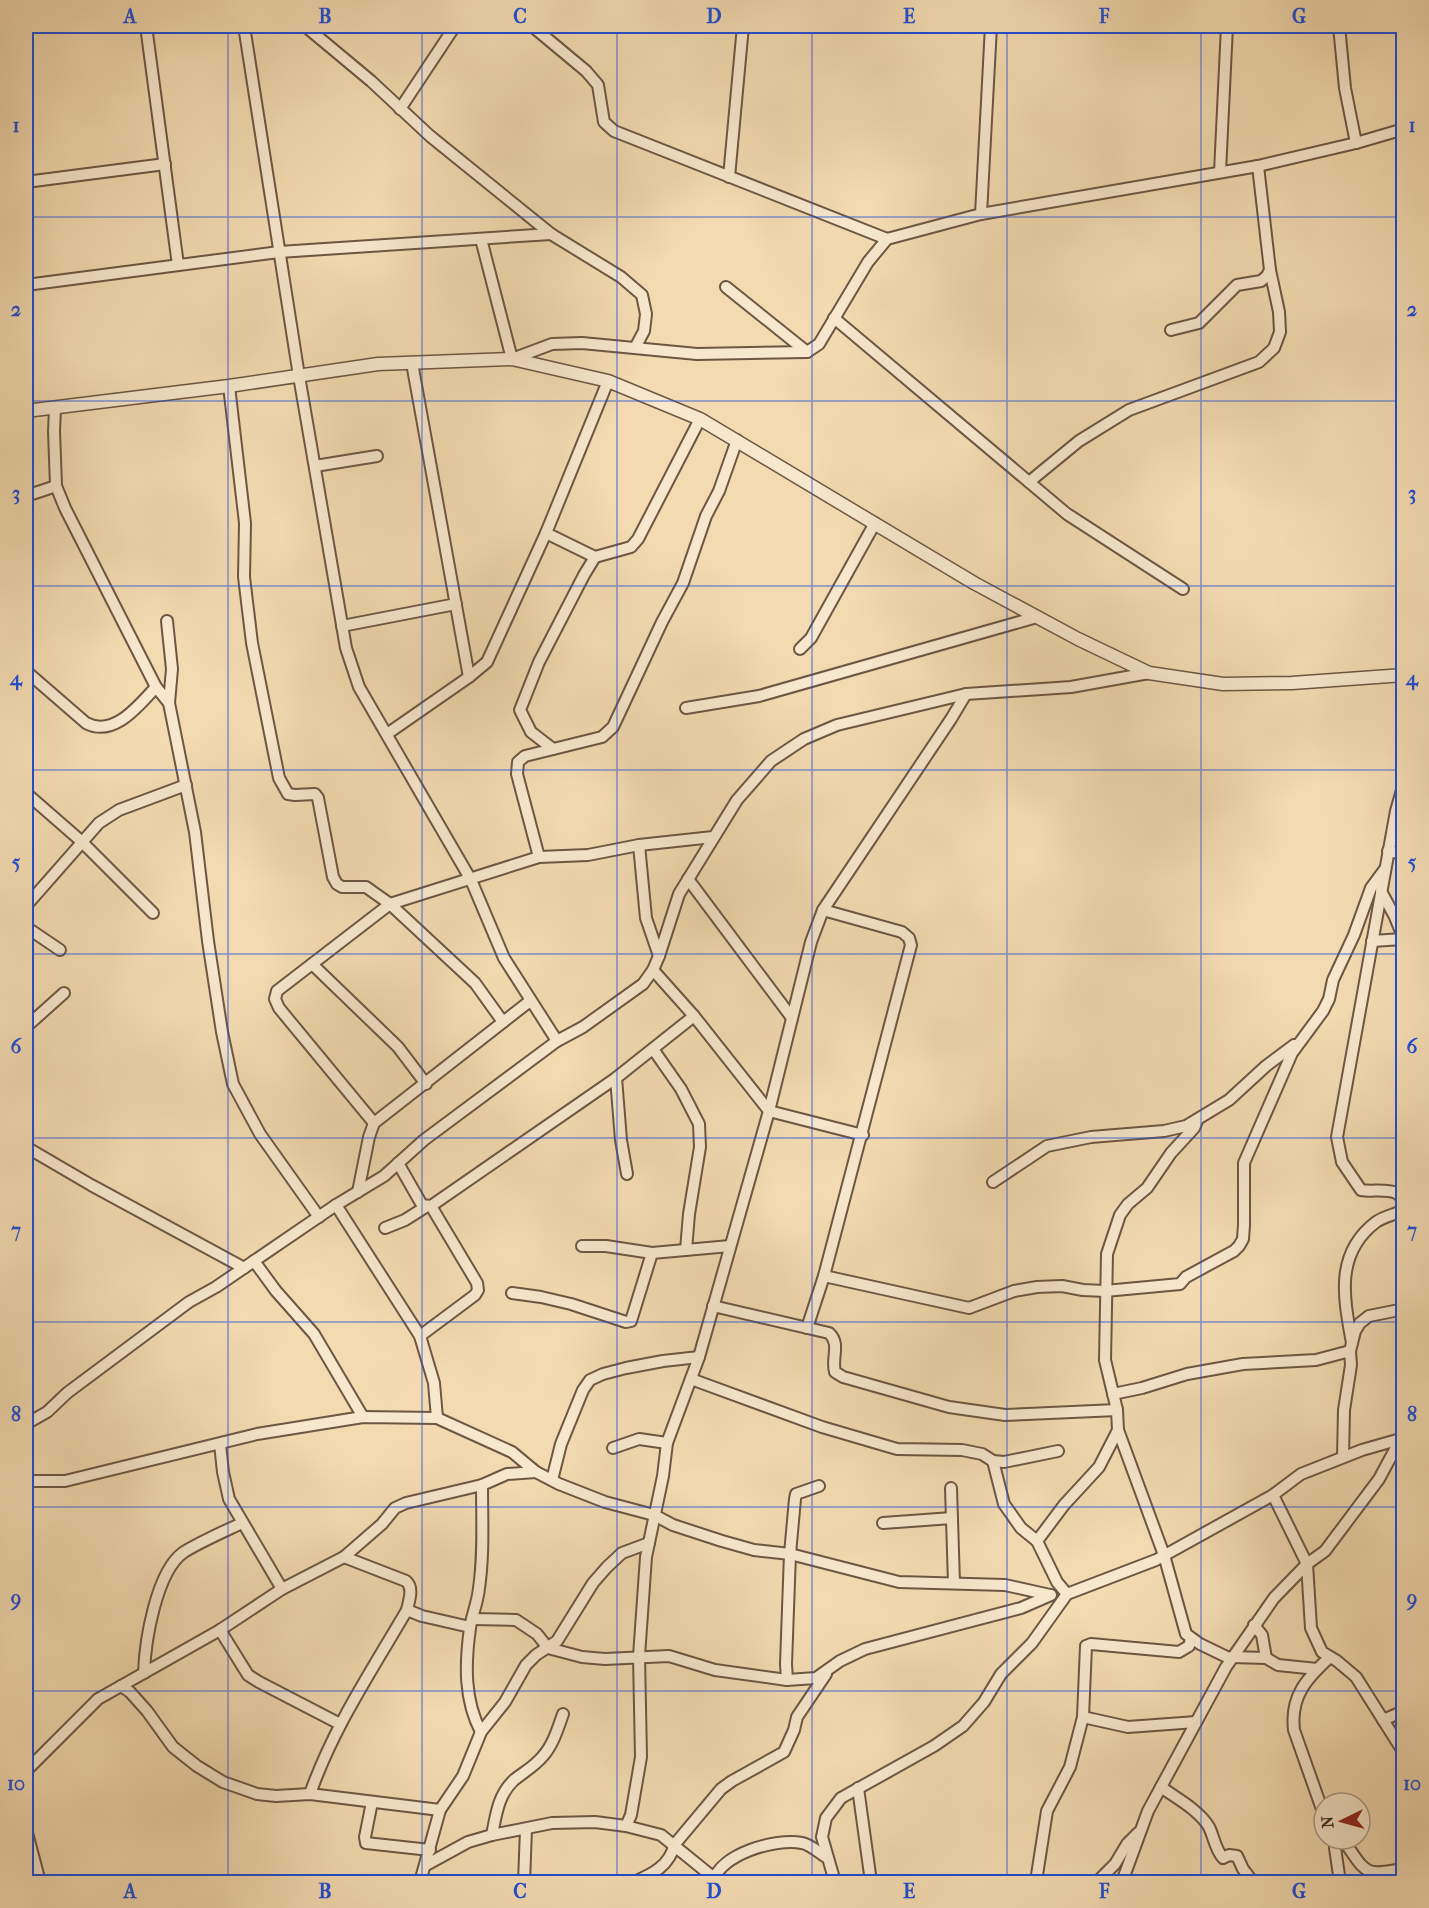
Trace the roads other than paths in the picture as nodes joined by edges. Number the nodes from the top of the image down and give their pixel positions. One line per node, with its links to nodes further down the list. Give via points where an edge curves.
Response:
1 (146, 26): 13 (street)
2 (244, 26): 22 (street)
3 (305, 26): 10 (street)
4 (455, 26): 10 (street)
5 (532, 26): 16 (street, via 598,85 604,122 614,131)
6 (743, 26): 16 (street)
7 (991, 26): 18 (street)
8 (1227, 26): 15 (street)
9 (1339, 26): 12 (street)
10 (400, 109): 19 (street)
11 (1404, 129): 12 (street)
12 (1356, 144): 14 (street)
13 (165, 164): 17 (street); 23 (street)
14 (1258, 166): 15 (street); 24 (street)
15 (1220, 172): 18 (street)
16 (729, 177): 21 (street)
17 (26, 182)
18 (981, 214): 21 (street)
19 (551, 234): 20 (street); 29 (street, via 642,295 645,331)
20 (481, 239): 22 (street); 31 (street)
21 (887, 239): 27 (street)
22 (279, 252): 23 (street); 33 (street)
23 (178, 265): 25 (street)
24 (1270, 270): 28 (street, via 1261,281 1237,285 1199,323); 42 (street, via 1280,332 1274,348 1259,362 1129,410 1079,441)
25 (26, 285)
26 (726, 287): 30 (street)
27 (834, 318): 30 (street, via 819,344); 42 (street)
28 (1171, 330)
29 (636, 346): 30 (street, via 697,354); 31 (street, via 552,344)
30 (807, 352)
31 (512, 359): 32 (street); 34 (street)
32 (412, 363): 33 (street); 49 (street)
33 (299, 376): 35 (street); 41 (street)
34 (608, 381): 38 (street); 46 (street)
35 (229, 386): 36 (street); 79 (street, via 245,523 245,588 252,644 279,778 288,794 315,794 318,798 337,884 366,887)
36 (55, 408): 37 (street); 43 (street)
37 (26, 411)
38 (700, 419): 39 (street); 47 (street, via 638,539 631,547)
39 (737, 440): 45 (street); 63 (street, via 683,583 613,727 602,738)
40 (377, 456): 41 (street)
41 (315, 465): 52 (street)
42 (1029, 482): 48 (street, via 1067,514)
43 (56, 486): 44 (street); 58 (street)
44 (26, 496)
45 (875, 523): 50 (street); 53 (street, via 811,638)
46 (546, 533): 47 (street); 57 (street, via 498,642 487,662)
47 (595, 556): 63 (street, via 539,662 520,710 531,732)
48 (1183, 589)
49 (456, 604): 52 (street); 57 (street)
50 (1037, 617): 55 (street); 61 (street, via 759,696)
51 (167, 621): 60 (street, via 172,669)
52 (342, 626): 62 (street, via 358,687)
53 (800, 649)
54 (26, 671): 58 (street, via 96,728 131,714)
55 (1149, 673): 56 (street, via 1223,684); 59 (street, via 1071,687)
56 (1404, 675)
57 (469, 677): 62 (street)
58 (156, 687): 60 (street)
59 (966, 694): 69 (street, via 837,725 804,739 771,761); 81 (street)
60 (169, 703): 65 (street)
61 (686, 708)
62 (387, 734): 77 (street)
63 (553, 749): 74 (street, via 525,756 518,762 517,774)
64 (1404, 783): 67 (street)
65 (186, 785): 70 (street, via 119,810); 112 (street, via 222,1032 234,1084 260,1134)
66 (26, 793): 70 (street)
67 (1396, 811): 68 (street); 72 (street)
68 (1404, 821)
69 (713, 837): 71 (street); 76 (street)
70 (81, 842): 80 (street); 82 (street)
71 (639, 845): 74 (street, via 588,855); 87 (street, via 646,918)
72 (1389, 851): 73 (street); 75 (street)
73 (1404, 854)
74 (539, 857): 77 (street)
75 (1385, 869): 78 (street); 96 (street, via 1371,888 1329,999)
76 (688, 879): 87 (street, via 679,894); 93 (street)
77 (471, 880): 79 (street); 91 (street, via 504,958)
78 (1381, 891): 84 (street); 85 (street)
79 (390, 904): 88 (street); 94 (street, via 475,983)
80 (26, 906)
81 (823, 910): 93 (street); 104 (street, via 902,932 911,945)
82 (153, 913)
83 (26, 927): 86 (street)
84 (1404, 939): 85 (street)
85 (1372, 941): 127 (street, via 1338,1148 1347,1172 1361,1190 1394,1190 1403,1206 1401,1211 1377,1221 1351,1250 1344,1286)
86 (60, 950)
87 (659, 957): 89 (street)
88 (312, 964): 100 (street, via 398,1047); 103 (street, via 277,991 275,999)
89 (653, 970): 92 (street); 97 (street, via 633,992)
90 (64, 993): 95 (street)
91 (530, 1001): 94 (street); 97 (street)
92 (694, 1016): 98 (street); 101 (street)
93 (792, 1018): 101 (street)
94 (503, 1022): 100 (street)
95 (26, 1027)
96 (1301, 1039): 102 (street, via 1229,1100); 121 (street, via 1277,1084 1244,1163 1244,1225 1239,1246 1180,1284)
97 (556, 1041): 106 (street)
98 (653, 1049): 99 (street); 116 (street, via 699,1124 700,1147)
99 (616, 1078): 107 (street); 111 (street)
100 (426, 1084): 103 (street)
101 (769, 1111): 104 (street); 115 (street)
102 (1197, 1121): 108 (street, via 1164,1131 1091,1137 1047,1146); 121 (street, via 1147,1188 1120,1215 1107,1254)
103 (374, 1123): 109 (street)
104 (863, 1135): 120 (street)
105 (26, 1147): 119 (street)
106 (398, 1163): 109 (street); 111 (street, via 422,1205)
107 (627, 1174)
108 (993, 1182)
109 (358, 1192): 110 (street)
110 (336, 1205): 112 (street); 126 (street)
111 (429, 1206): 113 (street); 126 (street, via 478,1290)
112 (319, 1216): 118 (street)
113 (385, 1228)
114 (582, 1246): 117 (street)
115 (730, 1246): 116 (street); 123 (street)
116 (686, 1250): 117 (street)
117 (652, 1252): 122 (street, via 631,1321)
118 (254, 1261): 119 (street); 132 (street, via 314,1334)
119 (244, 1268): 134 (street, via 189,1302)
120 (824, 1276): 121 (street, via 969,1308 1037,1287); 125 (street)
121 (1105, 1291): 130 (street, via 1105,1360)
122 (512, 1293)
123 (713, 1306): 125 (street); 128 (street)
124 (1404, 1309): 127 (street, via 1369,1316 1355,1331)
125 (807, 1328): 131 (street, via 835,1338 833,1365 843,1377 949,1407 1005,1415)
126 (420, 1336): 133 (street, via 434,1383)
127 (1351, 1347): 130 (street, via 1316,1360 1243,1364); 141 (street)
128 (699, 1357): 129 (street); 144 (street, via 663,1360 590,1380 561,1444)
129 (691, 1379): 137 (street); 142 (street, via 822,1427 897,1449 962,1450)
130 (1113, 1394): 131 (street)
131 (1117, 1410): 135 (street)
132 (363, 1417): 133 (street); 138 (street)
133 (436, 1418): 143 (street, via 512,1452)
134 (26, 1424)
135 (1118, 1430): 154 (street, via 1099,1467 1064,1504); 157 (street)
136 (1402, 1439): 141 (street); 159 (street, via 1379,1479 1324,1551)
137 (667, 1443): 139 (street, via 639,1439); 150 (street)
138 (220, 1444): 145 (street, via 65,1481); 152 (street, via 230,1499)
139 (613, 1448)
140 (1058, 1451): 142 (street)
141 (1343, 1457): 149 (street, via 1301,1474)
142 (993, 1461): 154 (street, via 1004,1504 1021,1528)
143 (536, 1472): 144 (street); 146 (street, via 507,1474)
144 (552, 1480): 150 (street, via 605,1502)
145 (26, 1481)
146 (482, 1485): 158 (street, via 395,1508); 165 (street, via 479,1589)
147 (819, 1486): 156 (street, via 796,1494)
148 (951, 1488): 151 (street)
149 (1273, 1495): 157 (street); 159 (street)
150 (654, 1515): 155 (street); 156 (street, via 743,1547)
151 (952, 1518): 153 (street); 160 (street)
152 (242, 1523): 161 (street); 176 (street, via 182,1553 168,1569 148,1628)
153 (883, 1523)
154 (1037, 1541): 163 (street)
155 (649, 1544): 169 (street, via 622,1553 607,1567 557,1641); 170 (street)
156 (790, 1554): 160 (street, via 899,1582); 177 (street)
157 (1164, 1555): 163 (street); 168 (street, via 1186,1634)
158 (344, 1557): 161 (street); 164 (street, via 410,1584)
159 (1307, 1564): 166 (street); 171 (street, via 1311,1628 1322,1652)
160 (954, 1583): 162 (street, via 1005,1585)
161 (282, 1589): 167 (street)
162 (1050, 1595): 163 (street); 175 (street, via 1021,1608 865,1648)
163 (1065, 1597): 189 (street, via 963,1726)
164 (407, 1610): 165 (street); 184 (street)
165 (471, 1623): 169 (street, via 516,1620 537,1634); 185 (street, via 466,1676 469,1702)
166 (1254, 1625): 172 (street); 173 (street, via 1262,1635)
167 (220, 1630): 176 (street); 184 (street, via 248,1675)
168 (1191, 1639): 172 (street); 181 (street, via 1189,1646 1179,1652 1086,1646)
169 (548, 1648): 170 (street, via 582,1657); 185 (street, via 526,1665 505,1702)
170 (639, 1656): 177 (street, via 669,1656 715,1670); 194 (street, via 641,1757)
171 (1330, 1657): 174 (street); 182 (street, via 1356,1677)
172 (1232, 1658): 173 (street); 183 (street)
173 (1266, 1658): 174 (street, via 1278,1665)
174 (1317, 1669): 190 (street, via 1302,1688 1292,1715)
175 (827, 1672): 177 (street, via 816,1678); 199 (street, via 797,1717 784,1752 721,1789)
176 (144, 1673): 178 (street)
177 (787, 1680)
178 (121, 1686): 187 (street, via 98,1699); 191 (street, via 147,1711 172,1747 224,1782 256,1794)
179 (1404, 1711): 182 (street)
180 (562, 1714): 198 (street, via 544,1755 513,1781 504,1794)
181 (1083, 1717): 183 (street, via 1128,1727); 213 (street, via 1070,1767 1047,1811 1036,1875)
182 (1383, 1720): 186 (street)
183 (1196, 1722): 188 (street)
184 (340, 1724): 191 (street)
185 (481, 1732): 193 (street, via 463,1776)
186 (1404, 1753)
187 (26, 1771)
188 (1161, 1787): 196 (street); 216 (street, via 1194,1811 1208,1826 1219,1854 1223,1858 1237,1856)
189 (858, 1788): 203 (street, via 841,1798 826,1818 822,1837); 212 (street)
190 (1316, 1791)
191 (310, 1794): 192 (street)
192 (372, 1802): 193 (street); 200 (street, via 366,1843)
193 (440, 1810): 200 (street)
194 (626, 1826): 195 (street, via 562,1822); 199 (street, via 662,1835)
195 (526, 1829): 198 (street); 209 (street)
196 (1140, 1831): 214 (street); 215 (street)
197 (26, 1834): 207 (street)
198 (492, 1835): 204 (street, via 468,1842)
199 (675, 1844): 206 (street); 210 (street, via 666,1864)
200 (430, 1850): 204 (street)
201 (1335, 1851): 217 (street)
202 (1352, 1851): 205 (street, via 1365,1869 1372,1872)
203 (826, 1857): 206 (street, via 803,1843 772,1844 736,1856); 211 (street)
204 (426, 1865): 208 (street)
205 (1403, 1869): 218 (street)
206 (713, 1880)
207 (40, 1882)
208 (420, 1882)
209 (524, 1882)
210 (634, 1882)
211 (835, 1882)
212 (872, 1882)
213 (1039, 1882)
214 (1097, 1882)
215 (1122, 1882)
216 (1253, 1882)
217 (1340, 1882)
218 (1381, 1882)

